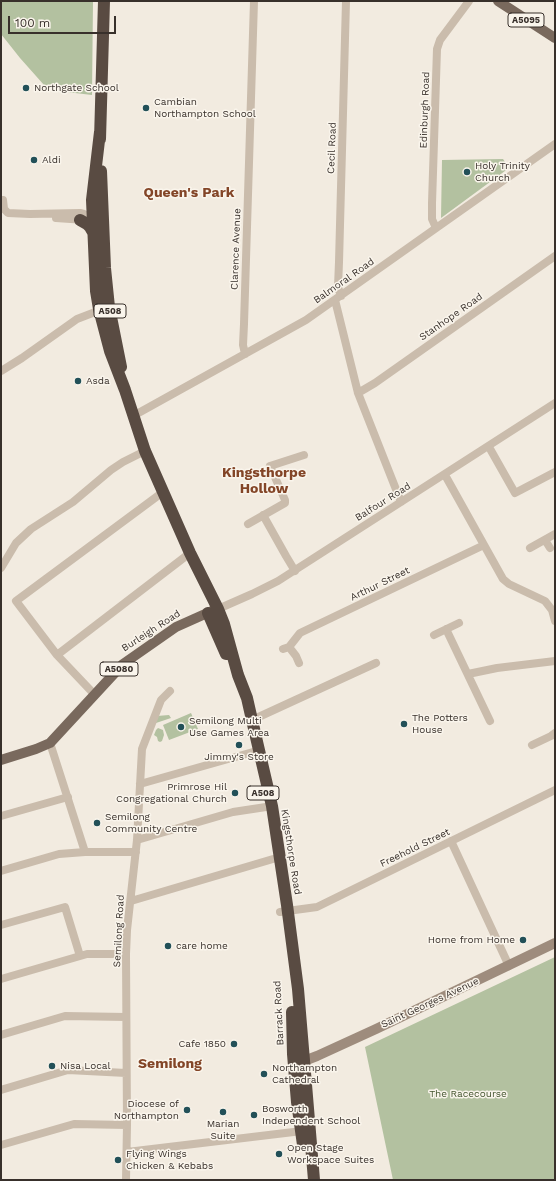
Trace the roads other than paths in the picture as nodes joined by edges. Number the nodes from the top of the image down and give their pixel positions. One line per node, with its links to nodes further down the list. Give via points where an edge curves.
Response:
1 (104, 1): 8 (highway, A508)
2 (254, 1): 18 (street, Clarence Avenue, via 243,331)
3 (346, 1): 16 (street, Cecil Road)
4 (469, 1): 13 (street, Edinburgh Road, via 440,40 437,49 432,203 432,219)
5 (498, 1): 6 (main road, A5095)
6 (555, 38)
7 (555, 144): 13 (street, Balmoral Road)
8 (97, 199): 11 (highway); 12 (highway, via 98,217); 14 (highway, A508)
9 (3, 200): 10 (street)
10 (3, 213): 11 (street)
11 (80, 216): 12 (street); 14 (highway)
12 (93, 219): 14 (highway, A508)
13 (436, 228): 16 (street, Balmoral Road)
14 (98, 232): 17 (highway, A508, via 96,291); 17 (highway, A508, via 104,247)
15 (555, 256): 20 (street, Stanhope Road)
16 (338, 298): 18 (street, Balmoral Road, via 297,326); 20 (street, Cecil Road)
17 (104, 308): 19 (street, via 76,319); 22 (highway, A508, via 110,351)
18 (245, 354): 22 (street, Balmoral Road)
19 (1, 371)
20 (358, 393): 29 (street, Cecil Road)
21 (555, 403): 23 (street, Balfour Road)
22 (133, 416): 24 (highway, A508)
23 (489, 446): 26 (street, via 515,493); 27 (street, Balfour Road)
24 (145, 451): 28 (highway, A508); 38 (street, via 111,470 73,502 31,529 16,543)
25 (304, 455): 30 (street, via 270,466 285,503)
26 (555, 472)
27 (445, 475): 29 (street, Balfour Road); 34 (street)
28 (163, 492): 37 (highway, A508); 45 (street, via 16,601)
29 (401, 502): 39 (street, Balfour Road)
30 (263, 516): 31 (street); 39 (street)
31 (248, 524)
32 (555, 534): 33 (street)
33 (545, 540): 35 (street); 36 (street)
34 (484, 545): 41 (street, via 503,579 545,600 552,610); 47 (street, Arthur Street, via 300,633 286,648 296,656)
35 (530, 548)
36 (550, 548)
37 (190, 553): 40 (highway, A508); 45 (street)
38 (1, 568)
39 (295, 570): 40 (street, Balfour Road, via 266,588)
40 (213, 611): 50 (highway, Kingsthorpe Road / A508, via 224,624); 52 (main road, Burleigh Road / A5080, via 176,627 123,664)
41 (555, 621)
42 (459, 623): 43 (street)
43 (446, 629): 44 (street); 49 (street)
44 (434, 635)
45 (57, 655): 52 (street)
46 (555, 661): 49 (street)
47 (299, 663)
48 (376, 663): 53 (street)
49 (468, 674): 54 (street)
50 (238, 675): 53 (highway, Kingsthorpe Road / A508); 58 (highway, Kingsthorpe Road / A508, via 239,698)
51 (170, 691): 60 (street, Semilong Road, via 161,700 142,749)
52 (94, 694): 56 (main road, Burleigh Road / A5080)
53 (252, 720): 58 (highway, Kingsthorpe Road / A508)
54 (490, 721)
55 (555, 733): 57 (street)
56 (50, 743): 59 (main road, Burleigh Road / A5080); 62 (street)
57 (532, 745)
58 (256, 751): 60 (street); 63 (highway, Kingsthorpe Road / A508); 72 (highway, Kingsthorpe Road / A508, via 272,806 280,853)
59 (1, 760)
60 (140, 784): 65 (street, Semilong Road)
61 (555, 790): 66 (street, Freehold Street)
62 (68, 797): 64 (street); 67 (street)
63 (266, 807): 65 (street, via 233,812); 69 (highway, Kingsthorpe Road / A508)
64 (1, 816)
65 (137, 840): 68 (street, Semilong Road)
66 (451, 841): 72 (street, Freehold Street, via 317,907); 77 (street)
67 (85, 852): 68 (street); 70 (street, via 59,854)
68 (136, 852): 71 (street, Semilong Road)
69 (273, 859): 71 (street); 72 (highway, Kingsthorpe Road / A508)
70 (1, 871)
71 (131, 901): 75 (street, Semilong Road)
72 (283, 915): 79 (highway, Kingsthorpe Road / A508); 85 (highway, Barrack Road / A508)
73 (1, 925): 76 (street, via 66,907)
74 (555, 943): 77 (street, Saint Georges Avenue)
75 (126, 954): 76 (street); 80 (street, Semilong Road)
76 (80, 956): 78 (street)
77 (509, 966): 82 (street, Saint Georges Avenue)
78 (1, 979)
79 (298, 989): 82 (highway, Barrack Road / A508)
80 (126, 1017): 81 (street, via 65,1016); 83 (street, Semilong Road)
81 (1, 1035)
82 (304, 1061): 85 (highway, Barrack Road, via 299,1073 301,1096); 92 (highway, Barrack Road / A508)
83 (126, 1073): 84 (street, via 68,1070); 86 (street, Semilong Road)
84 (1, 1090)
85 (297, 1102): 87 (highway, Barrack Road / A508)
86 (127, 1125): 88 (street, via 74,1124); 89 (street, Semilong Road)
87 (302, 1131): 89 (street); 91 (highway, Barrack Road / A508)
88 (1, 1145)
89 (127, 1152): 90 (street, Semilong Road)
90 (126, 1180)
91 (306, 1180)
92 (314, 1180)

